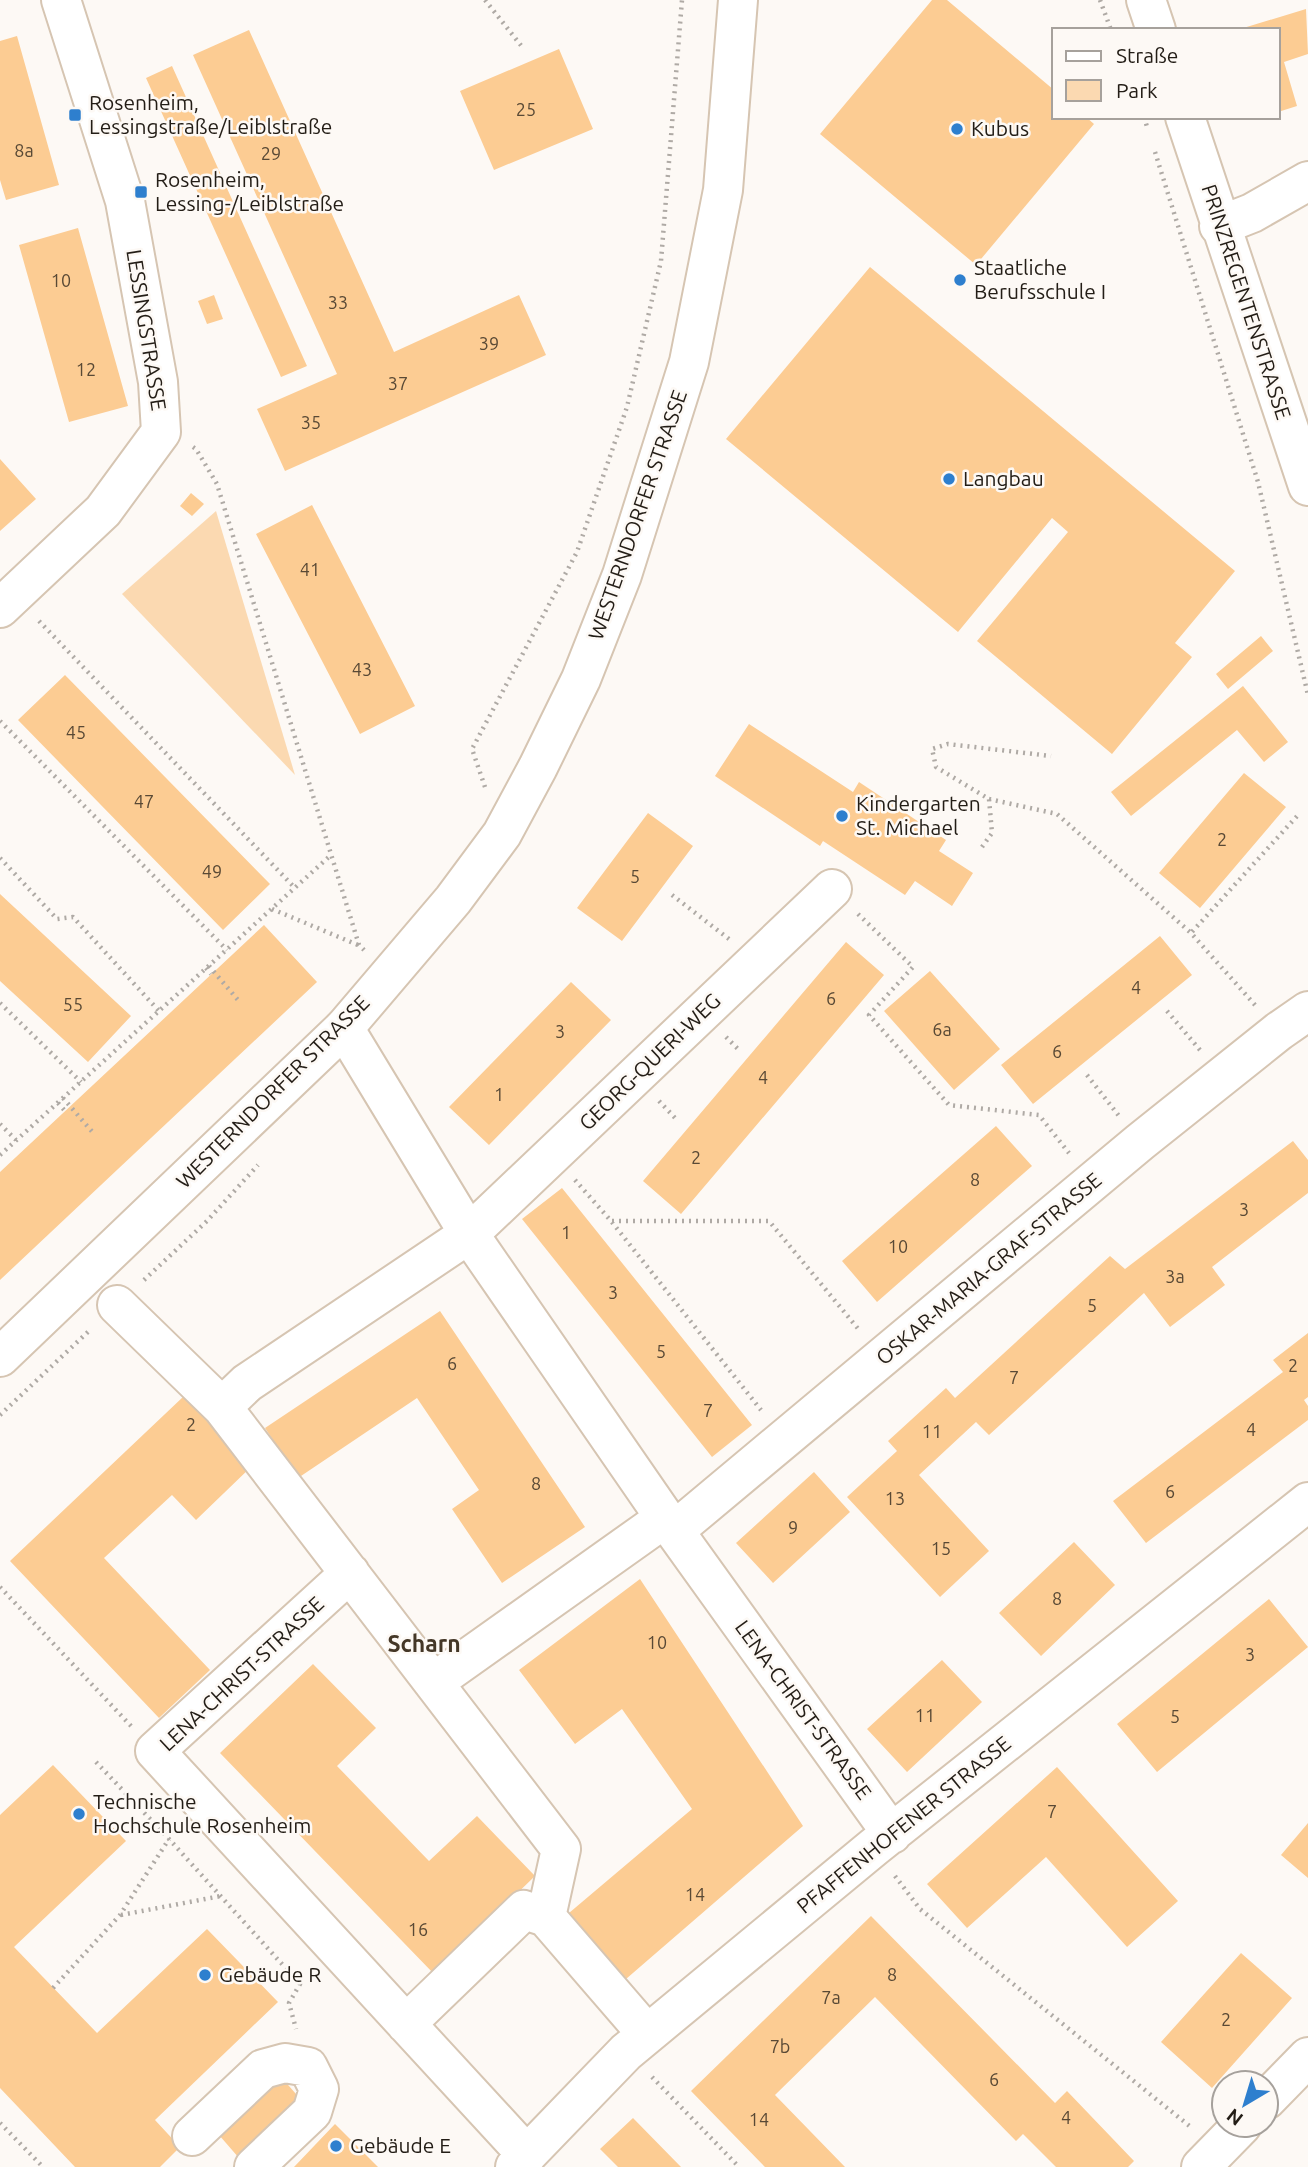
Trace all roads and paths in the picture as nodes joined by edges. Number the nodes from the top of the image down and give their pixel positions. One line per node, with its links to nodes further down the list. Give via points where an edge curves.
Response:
1 (61, 0): 14 (street, LESSINGSTRASSE, via 125,201 158,382)
2 (485, 0): 9 (path)
3 (682, 0): 22 (path, via 661,261 627,407 577,552 472,749)
4 (738, 0): 22 (street, WESTERNDORFER STRASSE, via 723,190 689,362 622,575 595,645)
5 (1100, 0): 7 (path)
6 (1146, 0): 8 (street)
7 (1110, 28)
8 (1155, 28)
9 (523, 48)
10 (1145, 119): 17 (path, via 1258,482)
11 (1186, 119): 13 (street, PRINZREGENTENSTRASSE)
12 (1308, 181): 13 (street)
13 (1219, 226): 15 (street, PRINZREGENTENSTRASSE)
14 (161, 432): 16 (street, LESSINGSTRASSE, via 103,512); 24 (path, via 196,449 216,484)
15 (1308, 486)
16 (7, 601): 26 (path)
17 (1308, 695)
18 (0, 721): 32 (path)
19 (1051, 756): 20 (path, via 948,744 932,750 936,767)
20 (989, 799): 23 (path, via 992,833); 30 (path, via 1056,814)
21 (1298, 815): 30 (path)
22 (502, 834): 36 (street, WESTERNDORFER STRASSE)
23 (982, 847)
24 (332, 855): 26 (path); 31 (path)
25 (0, 859): 39 (path, via 57,919 73,917)
26 (295, 888): 29 (path)
27 (832, 889): 33 (street, GEORG-QUERI-WEG); 55 (path, via 913,967 869,1015 922,1075 949,1105 1039,1115)
28 (672, 895): 33 (path)
29 (272, 909): 31 (path); 32 (path)
30 (1191, 933): 41 (path)
31 (359, 945): 36 (path)
32 (226, 950): 34 (path)
33 (757, 960): 54 (street, GEORG-QUERI-WEG)
34 (208, 967): 35 (path); 37 (path); 39 (path)
35 (211, 974)
36 (390, 975): 42 (street, WESTERNDORFER STRASSE)
37 (238, 1000)
38 (0, 1003): 45 (path)
39 (159, 1011): 45 (path)
40 (1167, 1011): 44 (path)
41 (1293, 1021): 44 (street, OSKAR-MARIA-GRAF-STRASSE)
42 (344, 1028): 57 (street, LENA-CHRIST-STRASSE); 59 (street, WESTERNDORFER STRASSE)
43 (1087, 1075): 51 (path)
44 (1222, 1076): 51 (street, OSKAR-MARIA-GRAF-STRASSE)
45 (81, 1082): 46 (path)
46 (61, 1100): 47 (path); 49 (path); 50 (path)
47 (65, 1111)
48 (0, 1124): 50 (path)
49 (95, 1135)
50 (16, 1140): 52 (path)
51 (1140, 1142): 55 (street, OSKAR-MARIA-GRAF-STRASSE)
52 (0, 1155)
53 (261, 1161): 58 (path, via 207,1221)
54 (531, 1176): 56 (path, via 573,1178); 57 (street, GEORG-QUERI-WEG)
55 (1092, 1183): 60 (street, OSKAR-MARIA-GRAF-STRASSE)
56 (611, 1221): 60 (path, via 769,1221); 63 (path)
57 (469, 1234): 61 (street); 65 (street, LENA-CHRIST-STRASSE)
58 (117, 1305): 61 (street); 62 (path)
59 (0, 1357)
60 (882, 1359): 63 (street, OSKAR-MARIA-GRAF-STRASSE)
61 (235, 1395): 66 (street)
62 (0, 1415)
63 (784, 1440): 65 (street, OSKAR-MARIA-GRAF-STRASSE)
64 (1308, 1502): 72 (street, PFAFFENHOFENER STRASSE)
65 (670, 1524): 68 (street); 72 (street, LENA-CHRIST-STRASSE)
66 (350, 1573): 68 (street); 69 (street, LENA-CHRIST-STRASSE)
67 (0, 1587): 69 (path)
68 (434, 1682): 75 (street, via 561,1849)
69 (155, 1751): 77 (street, LENA-CHRIST-STRASSE)
70 (96, 1762): 71 (path)
71 (169, 1839): 73 (path); 74 (path)
72 (883, 1841): 78 (street, PFAFFENHOFENER STRASSE); 84 (path, via 920,1909)
73 (221, 1896): 74 (path); 80 (path, via 300,1984 289,2003)
74 (120, 1915): 76 (path)
75 (546, 1917): 77 (street, via 523,1910); 78 (street)
76 (53, 1988)
77 (406, 2024): 85 (street, LENA-CHRIST-STRASSE)
78 (637, 2043): 85 (street, PFAFFENHOFENER STRASSE); 88 (path)
79 (1308, 2057): 81 (street)
80 (308, 2067): 83 (street, via 285,2063 263,2069); 87 (street, via 319,2089 312,2112)
81 (1280, 2086)
82 (0, 2123): 86 (path)
83 (192, 2136)
84 (1220, 2147)
85 (521, 2161)
86 (43, 2167)
87 (254, 2167)
88 (739, 2167)

